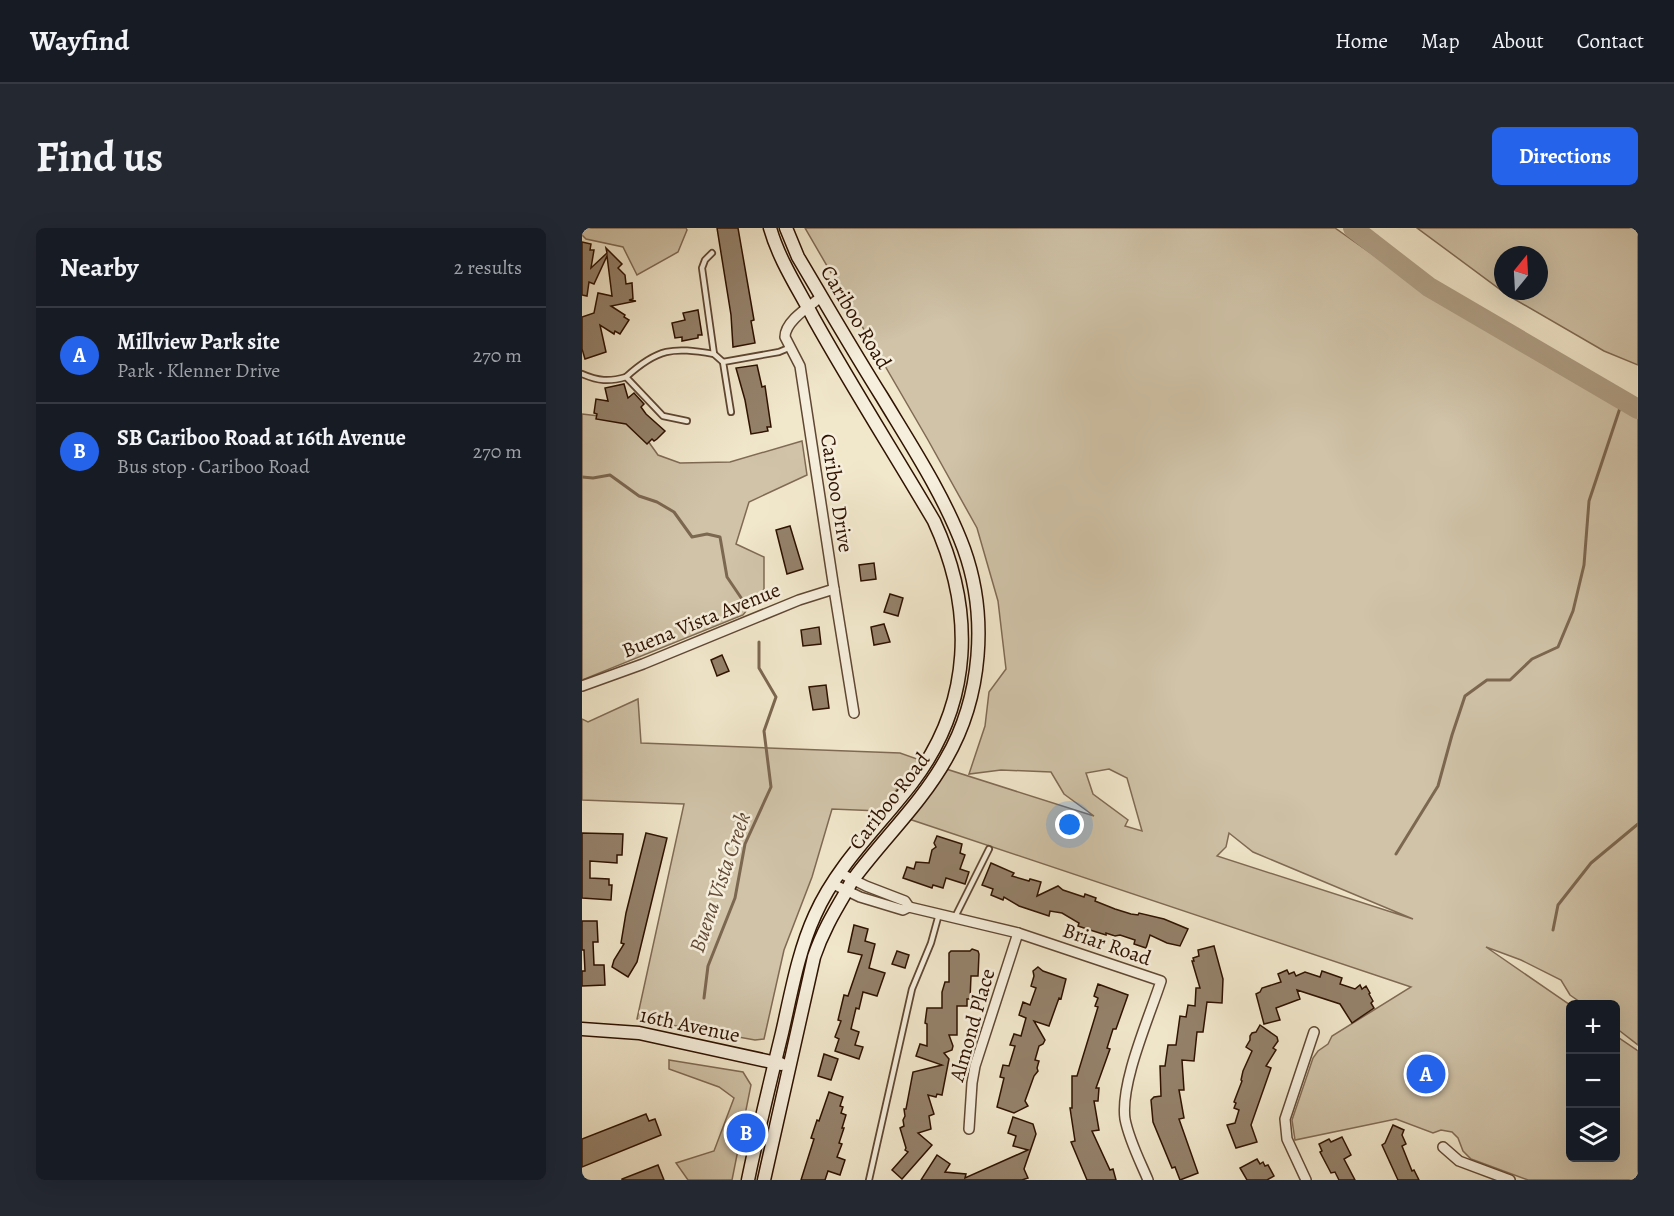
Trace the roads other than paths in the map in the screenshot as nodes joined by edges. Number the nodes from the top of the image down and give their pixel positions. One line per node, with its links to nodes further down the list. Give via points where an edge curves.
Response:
1 (770, 228): 5 (street, Cariboo Road)
2 (786, 228): 4 (street, Cariboo Road)
3 (712, 254): 7 (lane, via 702,268)
4 (821, 297): 5 (street); 18 (street, Cariboo Road, via 908,441 956,532 972,578 978,622 973,686 952,748 930,784)
5 (808, 307): 6 (street, via 785,332); 17 (street, Cariboo Road, via 934,521 952,564 962,626 956,688 937,742 913,782)
6 (790, 347): 8 (lane); 13 (street, Cariboo Drive, via 801,366)
7 (714, 354): 8 (lane); 10 (lane, via 680,350 661,353 646,359)
8 (723, 362): 11 (lane)
9 (582, 374): 10 (lane, via 610,381)
10 (626, 377): 12 (lane, via 663,416)
11 (731, 412)
12 (687, 421)
13 (834, 589): 14 (street, Buena Vista Avenue); 15 (street, Cariboo Drive)
14 (582, 686)
15 (854, 713)
16 (989, 849): 22 (lane)
17 (836, 878): 18 (street, Briar Road); 19 (street, Briar Road); 26 (street, Cariboo Road, via 815,916 797,968)
18 (853, 879): 19 (street, Cariboo Road); 20 (street, Briar Road, via 905,901)
19 (847, 891): 20 (street, Briar Road, via 903,910); 27 (street, Cariboo Road, via 820,938)
20 (909, 907): 21 (street, Briar Road)
21 (939, 914): 22 (street, Briar Road); 32 (lane, via 912,989)
22 (955, 917): 23 (street, Briar Road)
23 (1018, 933): 28 (street, Almond Place, via 975,1066); 33 (street, Briar Road, via 1161,981 1128,1079 1124,1107 1129,1133)
24 (582, 1029): 26 (street, 16th Avenue, via 639,1033)
25 (1314, 1032): 34 (street, via 1285,1119 1287,1139)
26 (775, 1063): 27 (street, 16th Avenue); 30 (street, Cariboo Road)
27 (788, 1065): 31 (street, Cariboo Road)
28 (969, 1129)
29 (1443, 1147): 35 (street, via 1459,1161)
30 (748, 1180)
31 (764, 1180)
32 (869, 1180)
33 (1149, 1180)
34 (1306, 1180)
35 (1510, 1180)

